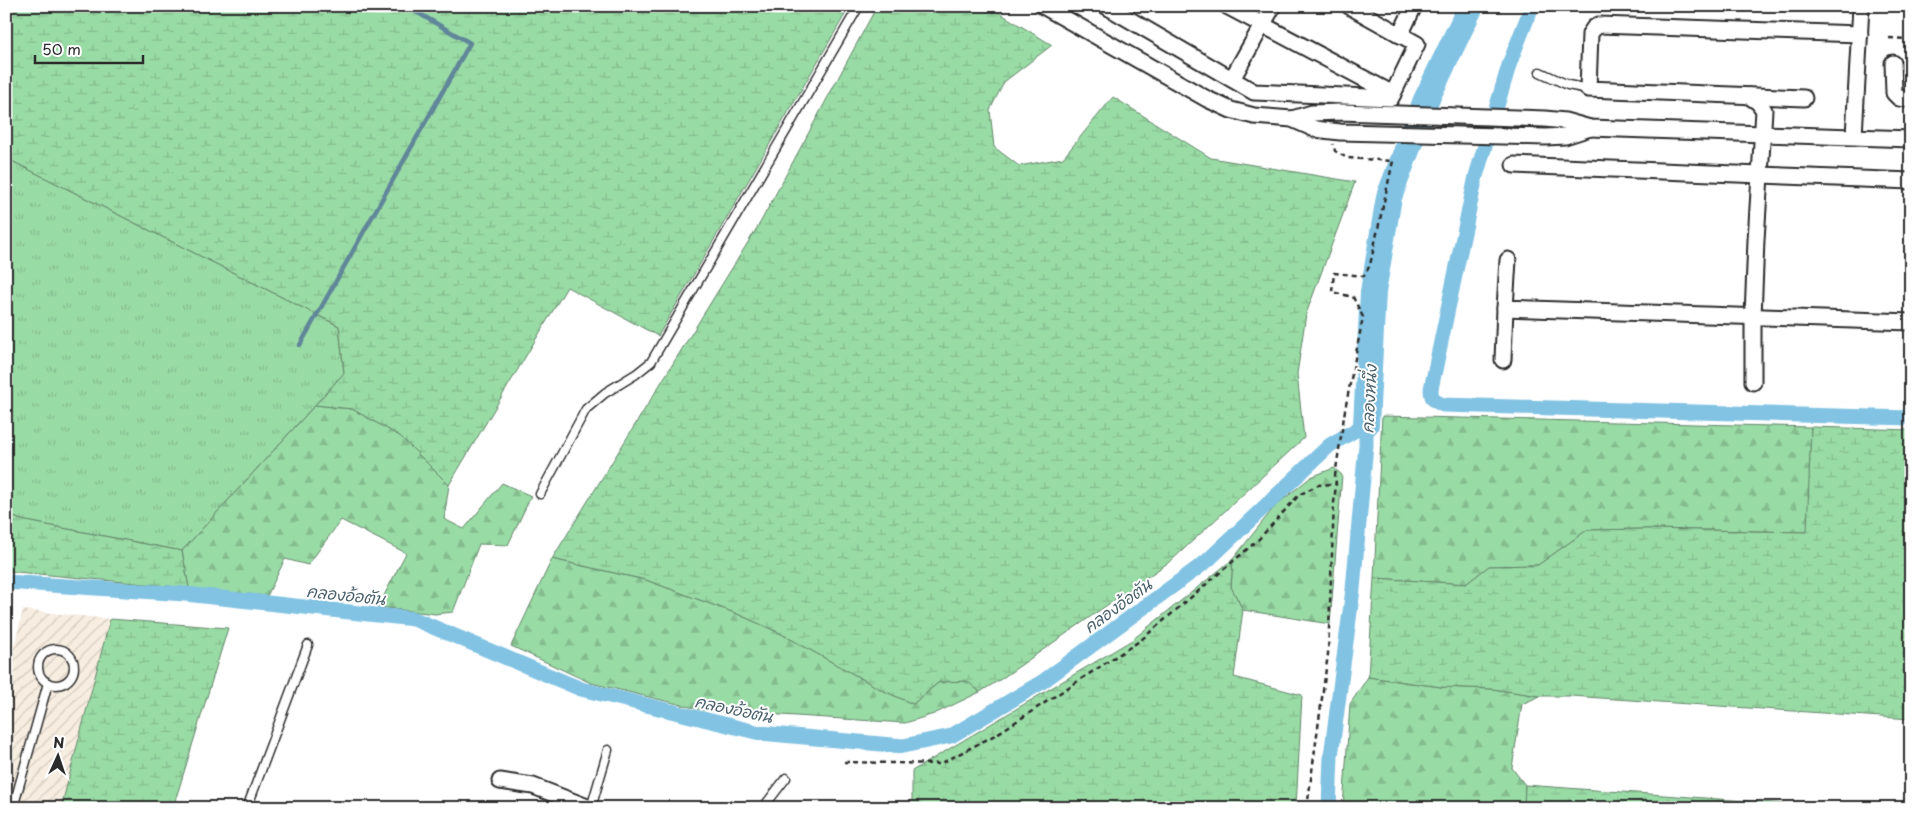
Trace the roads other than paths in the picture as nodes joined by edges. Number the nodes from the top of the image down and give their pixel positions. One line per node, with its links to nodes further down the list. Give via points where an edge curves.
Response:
1 (859, 6): 34 (lane, via 651,362 606,392 586,410)
2 (1043, 6): 20 (street, via 1215,103 1254,116)
3 (1106, 6): 14 (street)
4 (1227, 6): 9 (street)
5 (1273, 6): 9 (street)
6 (1349, 6): 11 (street)
7 (1414, 6): 11 (street)
8 (1861, 6): 10 (street)
9 (1262, 25): 14 (street); 16 (street)
10 (1860, 34): 15 (street, via 1600,25 1590,34); 23 (street)
11 (1400, 35): 16 (street, via 1417,44)
12 (1893, 63): 19 (street, via 1894,93 1899,98)
13 (1540, 72): 15 (lane, via 1568,85)
14 (1232, 79): 16 (street, via 1254,92 1391,98)
15 (1588, 89): 17 (street)
16 (1392, 94)
17 (1749, 96): 18 (street); 22 (street, via 1764,110)
18 (1804, 98)
19 (1911, 100)
20 (1292, 119): 21 (street, via 1312,113 1340,112 1545,119); 21 (street, via 1314,129 1334,132 1546,137 1565,136)
21 (1590, 128): 22 (street)
22 (1763, 132): 23 (street); 26 (street)
23 (1854, 136): 24 (street)
24 (1911, 139)
25 (1514, 165): 26 (street)
26 (1760, 176): 27 (street); 30 (street)
27 (1911, 181)
28 (1508, 260): 29 (street)
29 (1506, 308): 30 (street); 32 (street)
30 (1753, 317): 31 (street); 33 (street)
31 (1911, 322)
32 (1503, 360)
33 (1753, 382)
34 (540, 494)
35 (308, 646): 41 (lane)
36 (48, 683): 36 (lane, via 38,669 40,658 49,650 66,651 74,667 70,678 60,684); 40 (lane)
37 (608, 750): 42 (lane)
38 (786, 778): 43 (lane)
39 (500, 781): 42 (street, via 533,786)
40 (14, 808)
41 (247, 808)
42 (591, 808)
43 (763, 808)

